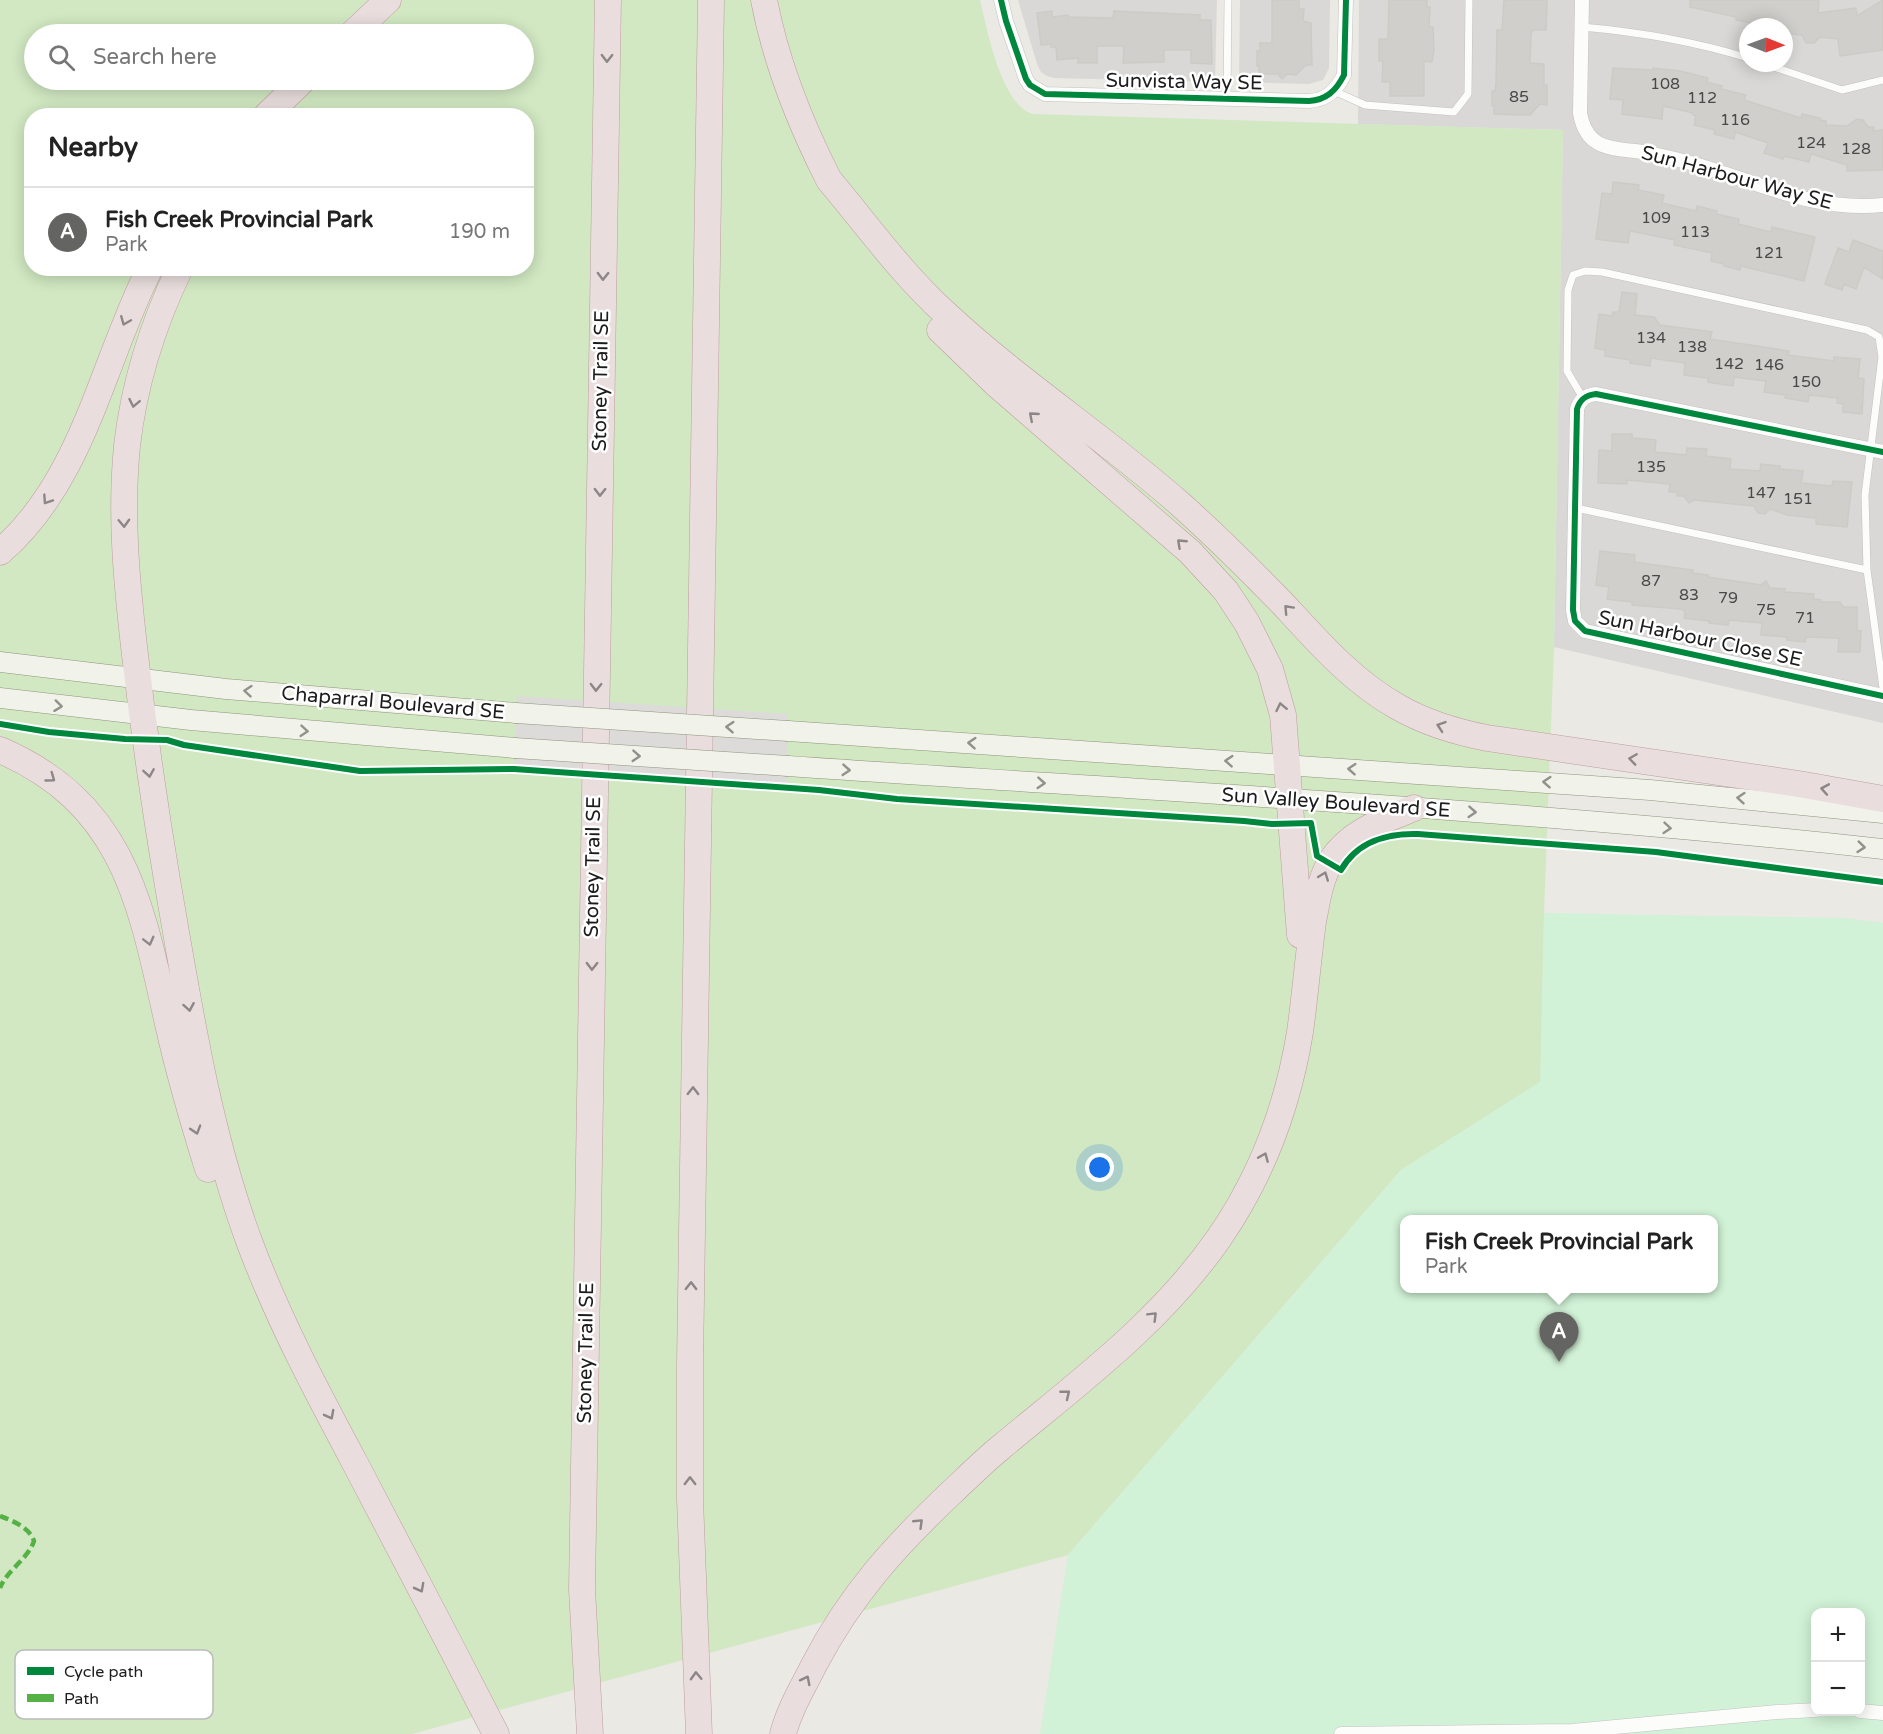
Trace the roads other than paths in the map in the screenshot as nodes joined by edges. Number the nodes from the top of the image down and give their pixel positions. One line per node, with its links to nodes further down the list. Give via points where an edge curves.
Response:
1 (388, 0): 11 (highway)
2 (397, 0): 12 (highway)
3 (608, 0): 53 (highway, Stoney Trail SE, one-way to 53, via 582,1589)
4 (711, 0): 54 (highway, one-way to 4, via 690,1498 690,1351)
5 (764, 0): 23 (highway, via 789,90)
6 (1001, 0): 20 (street, Sunvista Way SE, via 1026,79 1045,94)
7 (1228, 0): 20 (lane)
8 (1346, 0): 19 (street, via 1345,67)
9 (1469, 0): 19 (lane, via 1468,94 1454,112 1365,105)
10 (1582, 0): 13 (street, Sun Harbour Way SE)
11 (363, 24)
12 (375, 24)
13 (1582, 27): 14 (lane, via 1674,38); 24 (street, Sun Harbour Way SE, via 1580,112 1585,130 1598,143 1687,162 1818,203)
14 (1739, 56)
15 (1789, 72): 16 (lane, via 1842,90)
16 (1883, 80)
17 (293, 90): 21 (highway)
18 (314, 90): 22 (highway)
19 (1334, 91): 20 (street, Sunvista Way SE, via 1309,101)
20 (1227, 99)
21 (274, 108)
22 (297, 108)
23 (829, 180): 40 (highway, one-way to 23, via 1275,684 1256,639 1226,591 1175,538 941,332 886,269); 42 (highway, one-way to 23, via 1487,738 1442,727 1397,707 1343,666 1179,502 992,355 945,313 907,275)
24 (1883, 205)
25 (146, 276): 30 (highway, one-way to 30, via 66,468 45,504)
26 (176, 276): 33 (highway, one-way to 33, via 144,360 127,443 125,545)
27 (1583, 398): 28 (street, via 1596,394); 28 (lane, via 1567,371 1568,290 1573,274 1602,272 1867,330 1879,337 1882,357); 29 (street, Sun Harbour Close SE, via 1577,410)
28 (1877, 451): 31 (lane, via 1865,495)
29 (1576, 508): 31 (lane); 35 (street, Sun Harbour Close SE, via 1574,615 1585,631)
30 (0, 552)
31 (1867, 570): 34 (lane)
32 (0, 662): 33 (main road, Chaparral Boulevard SE)
33 (138, 679): 37 (highway); 38 (main road, Chaparral Boulevard SE, one-way to 33, bridge, via 314,697)
34 (1883, 688)
35 (1883, 696)
36 (0, 698): 37 (main road, Chaparral Boulevard SE, one-way to 37)
37 (142, 715): 41 (main road, Chaparral Boulevard SE, one-way to 41, bridge, via 377,738); 48 (highway, one-way to 48, via 190,1012 218,1143 250,1243)
38 (788, 731): 40 (main road, Sun Valley Boulevard SE, one-way to 38)
39 (0, 750): 48 (highway, one-way to 48, via 30,764 68,791 97,823 120,858 143,916 177,1062 210,1175 262,1295)
40 (1288, 765): 43 (highway); 45 (main road, Sun Valley Boulevard SE, one-way to 40, via 1650,790)
41 (788, 766): 43 (main road, Sun Valley Boulevard SE, one-way to 43)
42 (1883, 799)
43 (1290, 800): 44 (main road, Sun Valley Boulevard SE); 47 (highway)
44 (1414, 808): 46 (main road, Sun Valley Boulevard SE, one-way to 46); 47 (highway, one-way to 44, via 1318,896 1329,864 1342,847 1363,831)
45 (1883, 813)
46 (1883, 849)
47 (1304, 996): 55 (highway, one-way to 47, via 827,1641 850,1602 879,1565 997,1450 1127,1342 1180,1288 1217,1241 1251,1183 1279,1118 1294,1063)
48 (303, 1363): 52 (highway, one-way to 52)
49 (1811, 1710): 56 (street, via 1572,1731)
50 (1865, 1711): 51 (street)
51 (1883, 1713)
52 (496, 1734)
53 (590, 1734)
54 (699, 1734)
55 (783, 1734)
56 (1341, 1734)

